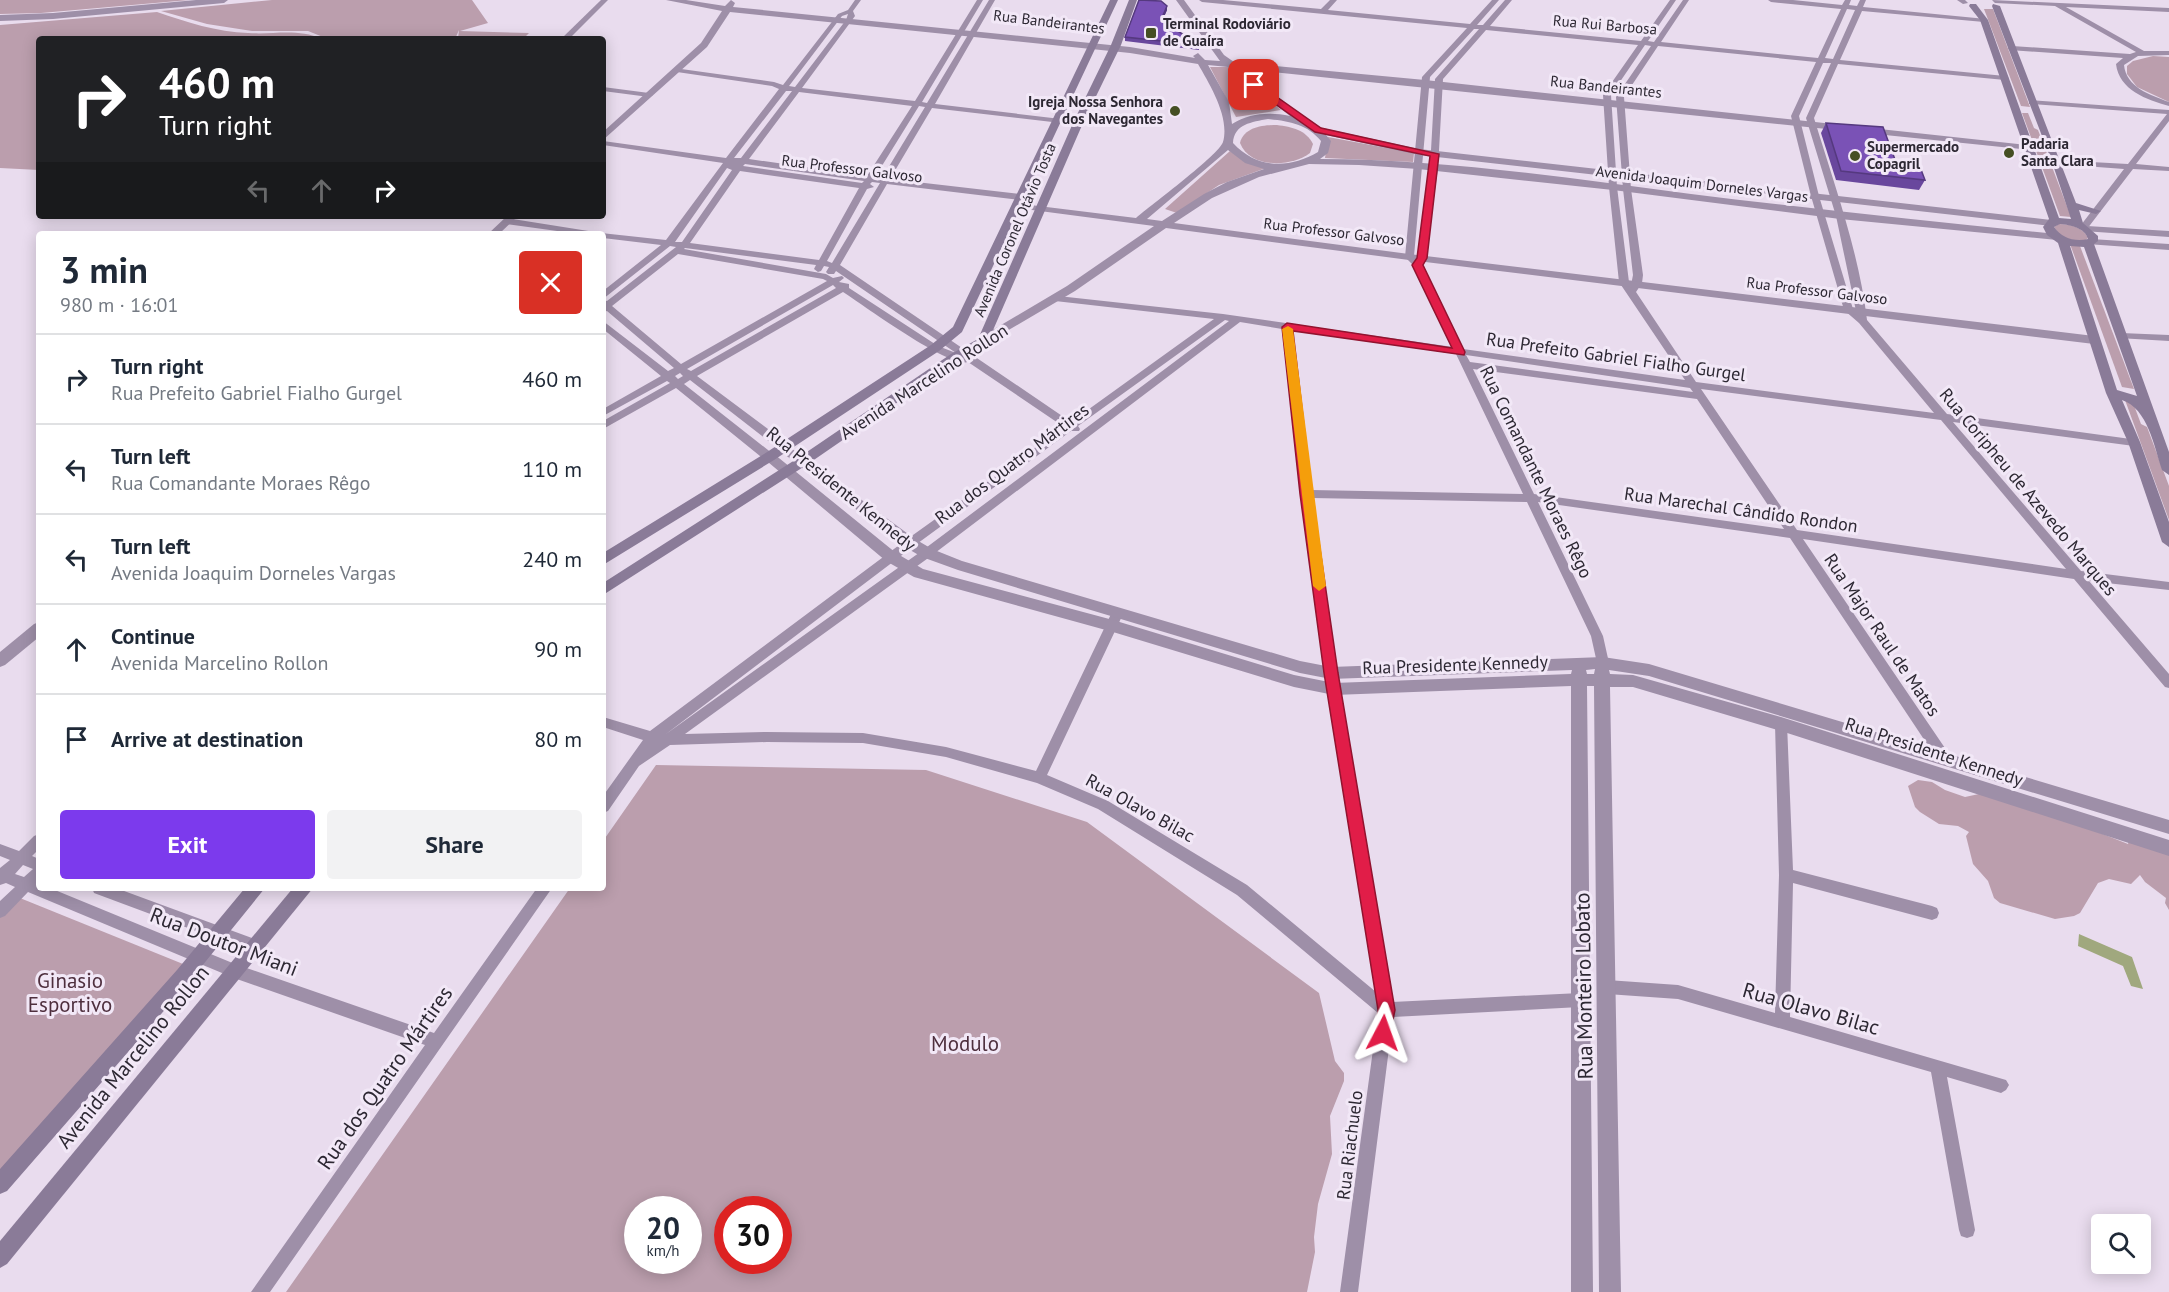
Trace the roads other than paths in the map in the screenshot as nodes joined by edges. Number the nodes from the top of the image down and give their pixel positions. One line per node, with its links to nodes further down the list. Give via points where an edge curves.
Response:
1 (224, 0): 31 (street)
2 (605, 0): 43 (street)
3 (670, 0): 25 (street, Rua Bandeirantes)
4 (858, 0): 32 (street)
5 (1114, 0): 46 (main road, Avenida Coronel Otávio Tosta)
6 (1133, 0): 47 (main road, Avenida Coronel Otávio Tosta)
7 (1180, 0): 54 (street)
8 (1202, 0): 20 (street, Rua Rui Barbosa)
9 (1260, 0): 27 (street, Rua Rui Barbosa)
10 (1334, 0): 28 (street)
11 (1496, 0): 38 (street)
12 (1509, 0): 39 (street)
13 (1686, 0): 29 (street)
14 (1771, 0): 15 (street)
15 (1780, 0): 24 (street)
16 (1828, 0): 24 (street)
17 (980, 1): 18 (street); 41 (street)
18 (992, 1): 42 (street)
19 (2052, 1): 22 (street); 30 (street); 51 (street)
20 (1243, 2): 27 (street, Rua Rui Barbosa)
21 (1965, 2): 22 (main road, via 1991,8); 33 (main road)
22 (1995, 2): 48 (main road)
23 (1671, 3): 29 (street); 44 (street)
24 (1847, 3): 26 (street); 37 (street)
25 (731, 4): 35 (street, Rua Bandeirantes); 64 (street, via 710,36)
26 (1862, 4): 33 (street); 40 (street)
27 (1312, 5): 28 (street, Rua Rui Barbosa)
28 (1325, 9): 38 (street, Rua Rui Barbosa)
29 (1680, 9): 45 (street)
30 (2169, 9)
31 (53, 16): 34 (street); 36 (street)
32 (850, 16): 35 (street, Rua Bandeirantes); 41 (street, Rua Bandeirantes); 71 (street)
33 (1983, 17): 67 (main road)
34 (0, 18)
35 (838, 18): 70 (street)
36 (0, 23)
37 (1838, 23): 40 (street); 55 (street)
38 (1475, 24): 39 (street, Rua Rui Barbosa); 49 (street)
39 (1487, 25): 44 (street, Rua Rui Barbosa); 50 (street)
40 (1852, 26): 57 (street)
41 (962, 30): 42 (street, Rua Bandeirantes); 59 (street)
42 (975, 31): 46 (street, Rua Bandeirantes); 60 (street)
43 (568, 36)
44 (1644, 39): 45 (street, Rua Rui Barbosa); 62 (street)
45 (1657, 40): 55 (street, Rua Rui Barbosa); 63 (street)
46 (1094, 44): 47 (street, Rua Bandeirantes); 65 (main road, Avenida Coronel Otávio Tosta)
47 (1115, 47): 56 (street, Rua Bandeirantes); 66 (main road, Avenida Coronel Otávio Tosta)
48 (2012, 48): 53 (street); 79 (main road)
49 (1451, 50): 50 (street); 68 (street)
50 (1462, 53): 69 (street)
51 (2143, 53): 52 (street); 53 (street)
52 (2169, 53)
53 (2131, 56): 81 (street, via 2120,64 2122,76 2137,89)
54 (1221, 57): 56 (street, Rua Bandeirantes); 58 (street); 61 (street, Rua Bandeirantes)
55 (1823, 57): 57 (street, Rua Rui Barbosa); 74 (street)
56 (1199, 59): 58 (street, Rua Bandeirantes); 94 (street, via 1224,102)
57 (1837, 59): 67 (street, Rua Rui Barbosa); 75 (street)
58 (1228, 64): 61 (street, Rua Bandeirantes); 88 (street)
59 (941, 65): 60 (street); 78 (street)
60 (954, 66): 80 (street)
61 (1290, 67): 68 (street, Rua Bandeirantes)
62 (1626, 67): 63 (street); 76 (street)
63 (1638, 69): 77 (street)
64 (677, 70): 70 (street); 73 (street)
65 (1081, 71): 66 (main road); 84 (main road, Avenida Coronel Otávio Tosta)
66 (1102, 74): 85 (main road, Avenida Coronel Otávio Tosta)
67 (2004, 75): 82 (main road)
68 (1426, 80): 69 (street, Rua Bandeirantes); 97 (street)
69 (1439, 82): 76 (street, Rua Bandeirantes); 98 (street)
70 (786, 85): 71 (street); 104 (street)
71 (800, 87): 78 (street); 101 (street)
72 (606, 89): 73 (street)
73 (649, 94): 91 (street)
74 (1805, 94): 75 (street); 86 (street)
75 (1820, 97): 87 (street)
76 (1607, 99): 77 (street, Rua Bandeirantes); 92 (street, Rua Major Raul de Matos)
77 (1621, 100): 86 (street, Rua Bandeirantes); 93 (street, Rua Major Raul de Matos)
78 (919, 101): 80 (street); 113 (street)
79 (2032, 102): 83 (street); 89 (main road)
80 (932, 103): 84 (street); 114 (street)
81 (2169, 104)
82 (2015, 109): 89 (main road, via 2030,113); 96 (main road)
83 (2169, 114): 107 (street)
84 (1058, 116): 85 (street); 99 (main road, Avenida Coronel Otávio Tosta)
85 (1080, 119): 100 (main road, Avenida Coronel Otávio Tosta)
86 (1795, 119): 87 (street, Rua Bandeirantes); 118 (street, Rua Coripheu de Azevedo Marques)
87 (1810, 121): 96 (street, Rua Bandeirantes); 119 (street, Rua Coripheu de Azevedo Marques)
88 (1304, 122): 90 (street, Avenida Joaquim Dorneles Vargas); 94 (street, via 1287,117 1251,119 1237,125)
89 (2040, 123): 103 (main road)
90 (1318, 130): 97 (street, Avenida Joaquim Dorneles Vargas); 102 (street, via 1326,141 1323,153)
91 (606, 134)
92 (1610, 135): 93 (street); 111 (street, Rua Major Raul de Matos)
93 (1623, 137): 112 (street, Rua Major Raul de Matos)
94 (1229, 139): 106 (street, via 1235,153 1247,161); 127 (street, via 1215,158)
95 (606, 143): 104 (street, Rua Professor Galvoso)
96 (2026, 144): 131 (main road)
97 (1419, 152): 98 (street, Avenida Joaquim Dorneles Vargas); 105 (street)
98 (1434, 154): 108 (street); 111 (street, Avenida Joaquim Dorneles Vargas)
99 (1041, 156): 100 (main road); 120 (main road, Avenida Coronel Otávio Tosta)
100 (1063, 157): 121 (main road, Avenida Coronel Otávio Tosta)
101 (744, 160): 104 (street, Rua Professor Galvoso); 109 (street); 113 (street, Rua Professor Galvoso)
102 (1311, 162): 105 (street, Avenida Joaquim Dorneles Vargas); 106 (street, Avenida Joaquim Dorneles Vargas)
103 (2057, 162): 107 (street); 122 (main road)
104 (726, 163): 109 (street, Rua Professor Galvoso); 142 (street)
105 (1418, 166): 108 (street, Avenida Joaquim Dorneles Vargas); 145 (street)
106 (1281, 167): 130 (street, Avenida Marcelino Rollon, via 1203,197)
107 (2130, 167): 110 (street); 125 (street)
108 (1434, 168): 116 (street, Avenida Joaquim Dorneles Vargas); 145 (street)
109 (737, 169): 115 (street, Rua Professor Galvoso); 144 (street)
110 (2169, 169)
111 (1612, 173): 112 (street, Avenida Joaquim Dorneles Vargas); 116 (street, Rua Major Raul de Matos)
112 (1626, 175): 117 (street, Rua Major Raul de Matos); 118 (street, Avenida Joaquim Dorneles Vargas)
113 (869, 179): 114 (street, Rua Professor Galvoso); 115 (street)
114 (881, 184): 115 (street, Rua Professor Galvoso); 120 (street, Rua Professor Galvoso); 132 (street)
115 (864, 187): 129 (street)
116 (1613, 187): 117 (street, Avenida Joaquim Dorneles Vargas); 152 (street, Rua Major Raul de Matos)
117 (1627, 189): 123 (street, Avenida Joaquim Dorneles Vargas); 152 (street, Rua Major Raul de Matos)
118 (1815, 196): 119 (street, Avenida Joaquim Dorneles Vargas); 123 (street, Rua Coripheu de Azevedo Marques)
119 (1834, 197): 124 (street, Avenida Joaquim Dorneles Vargas); 126 (street, Rua Coripheu de Azevedo Marques)
120 (1019, 201): 121 (street, Rua Professor Galvoso); 153 (main road, Avenida Coronel Otávio Tosta)
121 (1042, 204): 127 (street, Rua Professor Galvoso); 153 (main road, Avenida Coronel Otávio Tosta)
122 (2072, 205): 125 (main road); 133 (main road)
123 (1820, 213): 126 (street, Avenida Joaquim Dorneles Vargas); 160 (street, Rua Coripheu de Azevedo Marques)
124 (1954, 213): 131 (street, Avenida Joaquim Dorneles Vargas); 134 (street)
125 (2093, 214): 133 (street); 135 (street)
126 (1840, 216): 134 (street, Avenida Joaquim Dorneles Vargas); 160 (street, Rua Coripheu de Azevedo Marques)
127 (1141, 218): 130 (street, Rua Professor Galvoso)
128 (510, 219): 136 (street); 137 (street)
129 (846, 222): 132 (street); 146 (street)
130 (1169, 222): 145 (street, Rua Professor Galvoso); 156 (street, Avenida Marcelino Rollon)
131 (2053, 222): 133 (main road, Avenida Joaquim Dorneles Vargas); 140 (main road, via 2048,229)
132 (859, 223): 147 (street)
133 (2083, 226): 135 (street, Avenida Joaquim Dorneles Vargas); 141 (main road, via 2093,236)
134 (1959, 228): 140 (street, Avenida Joaquim Dorneles Vargas)
135 (2109, 230): 138 (street, Avenida Joaquim Dorneles Vargas)
136 (496, 231)
137 (580, 231)
138 (2169, 234)
139 (606, 235): 142 (street)
140 (2060, 239): 141 (main road, Avenida Joaquim Dorneles Vargas); 167 (main road)
141 (2090, 243): 143 (street, Avenida Joaquim Dorneles Vargas); 169 (main road)
142 (663, 244): 144 (street); 155 (street)
143 (2169, 247)
144 (681, 248): 146 (street); 149 (street); 157 (street)
145 (1416, 256): 152 (street, Rua Professor Galvoso, via 1564,270); 173 (street, Rua Comandante Moraes Rêgo)
146 (822, 263): 147 (street); 149 (street)
147 (835, 266): 148 (street); 150 (street)
148 (847, 273): 150 (street); 151 (street)
149 (814, 274): 150 (street)
150 (830, 279): 154 (street); 177 (street)
151 (857, 280): 154 (street); 158 (street)
152 (1631, 281): 160 (street, Rua Professor Galvoso, via 1746,292); 182 (street, Rua Major Raul de Matos)
153 (992, 288): 166 (main road, Avenida Coronel Otávio Tosta); 170 (main road, Avenida Coronel Otávio Tosta)
154 (842, 289): 161 (street); 178 (street)
155 (606, 293)
156 (1058, 299): 162 (street, Rua Prefeito Gabriel Fialho Gurgel); 170 (street, Avenida Marcelino Rollon)
157 (606, 304)
158 (897, 307): 161 (street); 171 (street)
159 (606, 308): 177 (street, Rua Presidente Kennedy)
160 (1856, 309): 167 (street, Rua Professor Galvoso); 188 (street, Rua Coripheu de Azevedo Marques)
161 (883, 315): 171 (street)
162 (1223, 317): 163 (street, Rua Prefeito Gabriel Fialho Gurgel); 191 (street, Rua dos Quatro Mártires)
163 (1239, 319): 165 (street, Rua Prefeito Gabriel Fialho Gurgel); 192 (street, Rua dos Quatro Mártires)
164 (606, 326): 179 (street, Rua Presidente Kennedy)
165 (1287, 327): 173 (street, Rua Prefeito Gabriel Fialho Gurgel); 199 (street, Rua Riachuelo)
166 (958, 328): 171 (main road, Avenida Marcelino Rollon)
167 (2093, 336): 183 (main road)
168 (2169, 338): 169 (street)
169 (2123, 340): 172 (street); 189 (main road)
170 (983, 341): 174 (main road, Avenida Marcelino Rollon)
171 (940, 344): 174 (street); 194 (main road, Avenida Marcelino Rollon)
172 (2169, 346)
173 (1460, 352): 175 (street, Rua Comandante Moraes Rêgo); 176 (street, Rua Prefeito Gabriel Fialho Gurgel)
174 (958, 355): 191 (street); 197 (main road, Avenida Marcelino Rollon)
175 (1466, 365): 180 (street, Rua Prefeito Gabriel Fialho Gurgel); 200 (street, Rua Comandante Moraes Rêgo)
176 (1549, 365): 180 (street); 182 (street, Rua Prefeito Gabriel Fialho Gurgel)
177 (681, 369): 178 (street, Rua Presidente Kennedy); 179 (street)
178 (690, 375): 181 (street); 185 (street, Rua Presidente Kennedy)
179 (667, 376): 181 (street, Rua Presidente Kennedy); 186 (street)
180 (1550, 376): 184 (street, Rua Prefeito Gabriel Fialho Gurgel)
181 (676, 383): 187 (street, Rua Presidente Kennedy); 190 (street)
182 (1694, 385): 184 (street, Rua Major Raul de Matos); 188 (street, Rua Prefeito Gabriel Fialho Gurgel)
183 (2112, 393): 189 (main road, via 2134,400); 193 (main road)
184 (1701, 396): 201 (street, Rua Major Raul de Matos)
185 (728, 404): 187 (street); 194 (street, Rua Presidente Kennedy)
186 (606, 411)
187 (713, 412): 196 (street, Rua Presidente Kennedy)
188 (1942, 416): 193 (street, Rua Prefeito Gabriel Fialho Gurgel); 208 (street, Rua Coripheu de Azevedo Marques)
189 (2149, 418): 195 (main road)
190 (606, 424)
191 (1070, 426): 192 (street); 203 (street, Rua dos Quatro Mártires)
192 (1084, 434): 204 (street, Rua dos Quatro Mártires)
193 (2134, 442): 202 (main road)
194 (784, 447): 196 (main road, Avenida Marcelino Rollon); 197 (street, Rua Presidente Kennedy)
195 (2166, 456)
196 (769, 457): 198 (street, Rua Presidente Kennedy); 206 (main road, Avenida Marcelino Rollon)
197 (804, 461): 198 (main road, Avenida Marcelino Rollon); 203 (street, Rua Presidente Kennedy)
198 (788, 471): 205 (street, Rua Presidente Kennedy); 209 (main road, Avenida Marcelino Rollon)
199 (1306, 494): 200 (street, Rua Marechal Cândido Rondon); 218 (street, Rua Riachuelo)
200 (1530, 496): 201 (street, Rua Marechal Cândido Rondon); 216 (street, Rua Comandante Moraes Rêgo, via 1597,636)
201 (1794, 534): 208 (street, Rua Marechal Cândido Rondon); 224 (street, Rua Major Raul de Matos)
202 (2169, 542)
203 (910, 543): 204 (street, Rua Presidente Kennedy); 205 (street, Rua dos Quatro Mártires)
204 (927, 553): 207 (street, Rua dos Quatro Mártires); 212 (street, Rua Presidente Kennedy)
205 (891, 557): 207 (street, Rua Presidente Kennedy); 211 (street, Rua dos Quatro Mártires)
206 (606, 558)
207 (907, 567): 212 (street, Rua Presidente Kennedy); 213 (street, Rua dos Quatro Mártires)
208 (2075, 575): 210 (street, Rua Marechal Cândido Rondon); 219 (street, Rua Coripheu de Azevedo Marques)
209 (606, 585)
210 (2169, 586)
211 (809, 619): 213 (street); 222 (street, Rua dos Quatro Mártires)
212 (1115, 619): 218 (street, Rua Presidente Kennedy, via 1294,681); 226 (street)
213 (822, 629): 223 (street, Rua dos Quatro Mártires)
214 (36, 631): 215 (street)
215 (0, 661)
216 (1602, 671): 217 (street, Rua Presidente Kennedy); 221 (street, Rua Presidente Kennedy); 224 (street, Rua Presidente Kennedy, via 1649,670); 250 (street, Rua Monteiro Lobato)
217 (1579, 672): 218 (street, Rua Presidente Kennedy); 251 (street, Rua Monteiro Lobato)
218 (1333, 681): 252 (street, Rua Riachuelo)
219 (2169, 683)
220 (606, 723): 222 (street, Rua Olavo Bilac)
221 (1781, 724): 230 (street, Rua Presidente Kennedy); 234 (street)
222 (652, 737): 223 (street, Rua Olavo Bilac); 225 (street, Rua dos Quatro Mártires)
223 (671, 740): 225 (street, Rua dos Quatro Mártires); 226 (street, Rua Olavo Bilac, via 863,738 946,752)
224 (1944, 758): 228 (street, Rua Presidente Kennedy)
225 (632, 765): 227 (street, Rua dos Quatro Mártires)
226 (1039, 778): 252 (street, Rua Olavo Bilac, via 1103,806 1242,890)
227 (606, 803)
228 (2169, 827)
229 (36, 843): 232 (street)
230 (2169, 848)
231 (0, 850): 232 (street)
232 (21, 858): 233 (street); 236 (street)
233 (36, 864)
234 (1786, 874): 245 (street); 253 (street)
235 (36, 875): 237 (street)
236 (1, 876): 237 (street, Rua Doutor Miani)
237 (26, 884): 238 (street, Rua Doutor Miani); 244 (street)
238 (36, 888)
239 (42, 891): 248 (street, Rua Doutor Miani)
240 (107, 891): 246 (street, Rua Doutor Miani)
241 (253, 891): 246 (main road, Avenida Marcelino Rollon)
242 (301, 891): 247 (main road, Avenida Marcelino Rollon)
243 (543, 891): 254 (street, Rua dos Quatro Mártires)
244 (0, 910)
245 (1932, 913)
246 (217, 933): 247 (street, Rua Doutor Miani); 248 (main road, Avenida Marcelino Rollon)
247 (255, 946): 249 (main road, Avenida Marcelino Rollon)
248 (198, 958): 249 (street, Rua Doutor Miani); 257 (main road, Avenida Marcelino Rollon)
249 (234, 971): 254 (street, Rua Doutor Miani); 259 (main road, Avenida Marcelino Rollon)
250 (1607, 987): 253 (street, Rua Olavo Bilac, via 1678,992); 263 (street, Rua Monteiro Lobato)
251 (1580, 1000): 252 (street); 262 (street, Rua Monteiro Lobato)
252 (1386, 1010): 261 (street, Rua Riachuelo)
253 (1782, 1023): 255 (street, Rua Olavo Bilac)
254 (436, 1041): 260 (street, Rua dos Quatro Mártires)
255 (1938, 1068): 256 (street, Rua Olavo Bilac); 258 (street)
256 (2001, 1085)
257 (0, 1184)
258 (1967, 1230)
259 (0, 1257)
260 (260, 1292)
261 (1349, 1292)
262 (1582, 1292)
263 (1610, 1292)

